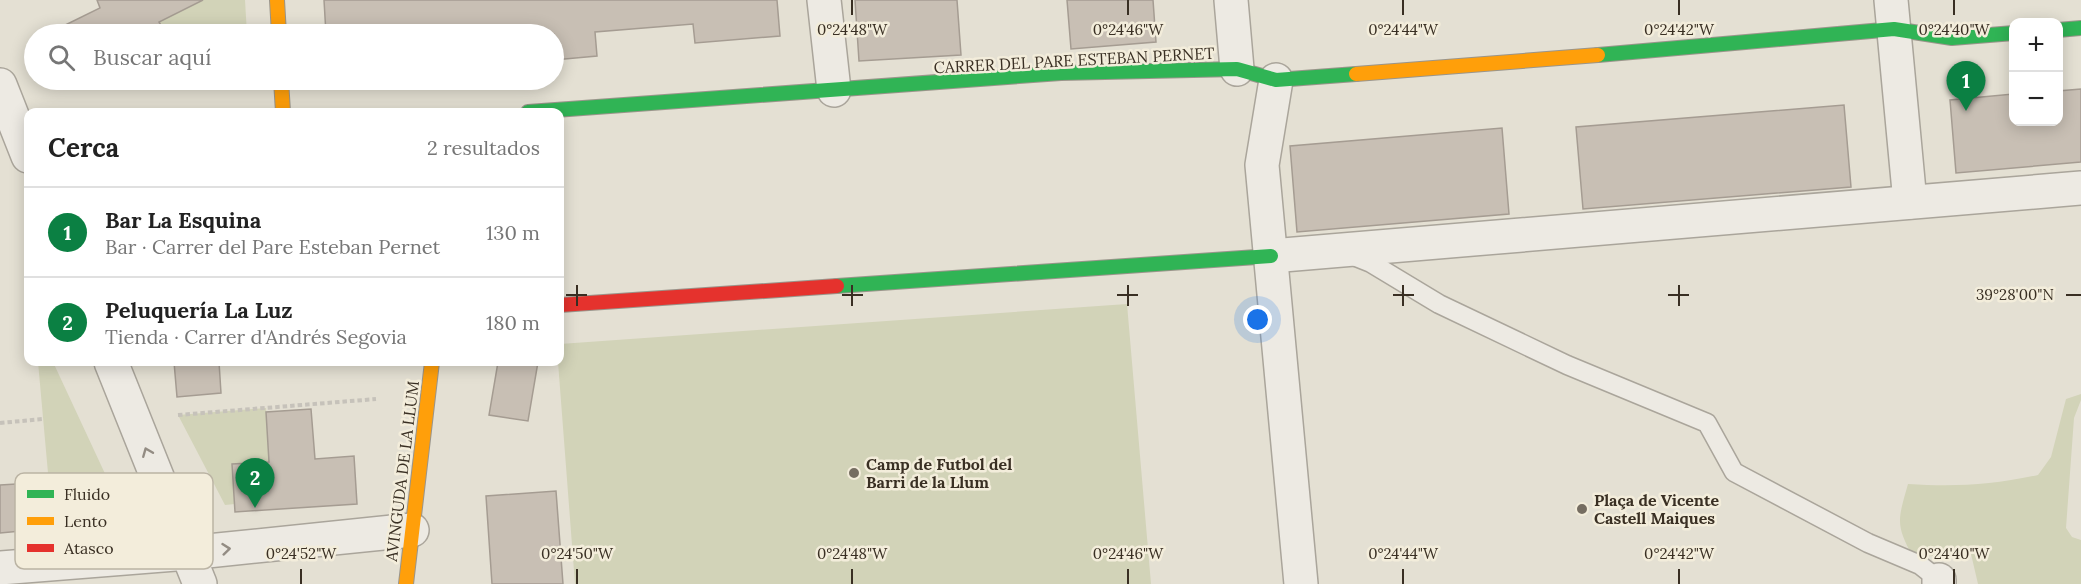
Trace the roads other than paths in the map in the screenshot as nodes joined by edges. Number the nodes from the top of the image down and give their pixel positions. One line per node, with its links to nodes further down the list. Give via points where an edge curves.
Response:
1 (277, 0): 5 (street)
2 (824, 0): 13 (street)
3 (1231, 0): 9 (street)
4 (1892, 14): 8 (street, CARRER DEL PARE ESTEBAN PERNET, via 1952,38); 10 (street, CARRER DEL PARE ESTEBAN PERNET, via 1527,61); 18 (street)
5 (278, 24)
6 (2081, 28): 7 (street)
7 (2063, 30)
8 (2009, 33)
9 (1237, 69): 10 (street, CARRER DEL PARE ESTEBAN PERNET); 13 (street, CARRER DEL PARE ESTEBAN PERNET, via 1061,74)
10 (1276, 80): 19 (street, via 1262,165)
11 (0, 85): 16 (street)
12 (282, 90): 14 (street)
13 (834, 90): 15 (street, CARRER DEL PARE ESTEBAN PERNET)
14 (283, 108)
15 (564, 109)
16 (21, 150)
17 (2081, 188): 18 (street)
18 (1910, 202): 19 (street)
19 (1271, 256): 20 (street); 29 (lane, via 1347,254 1371,263 1439,304 1567,365 1707,423 1734,472 1920,565); 32 (street)
20 (564, 305)
21 (113, 366): 23 (street, one-way to 21)
22 (432, 366): 24 (street, AVINGUDA DE LA LLUM)
23 (156, 473)
24 (412, 530): 25 (street, one-way to 24); 31 (street, AVINGUDA DE LA LLUM)
25 (213, 551)
26 (15, 567): 27 (street)
27 (0, 568)
28 (194, 569): 30 (street)
29 (1939, 582)
30 (200, 584)
31 (405, 584)
32 (1301, 584)

